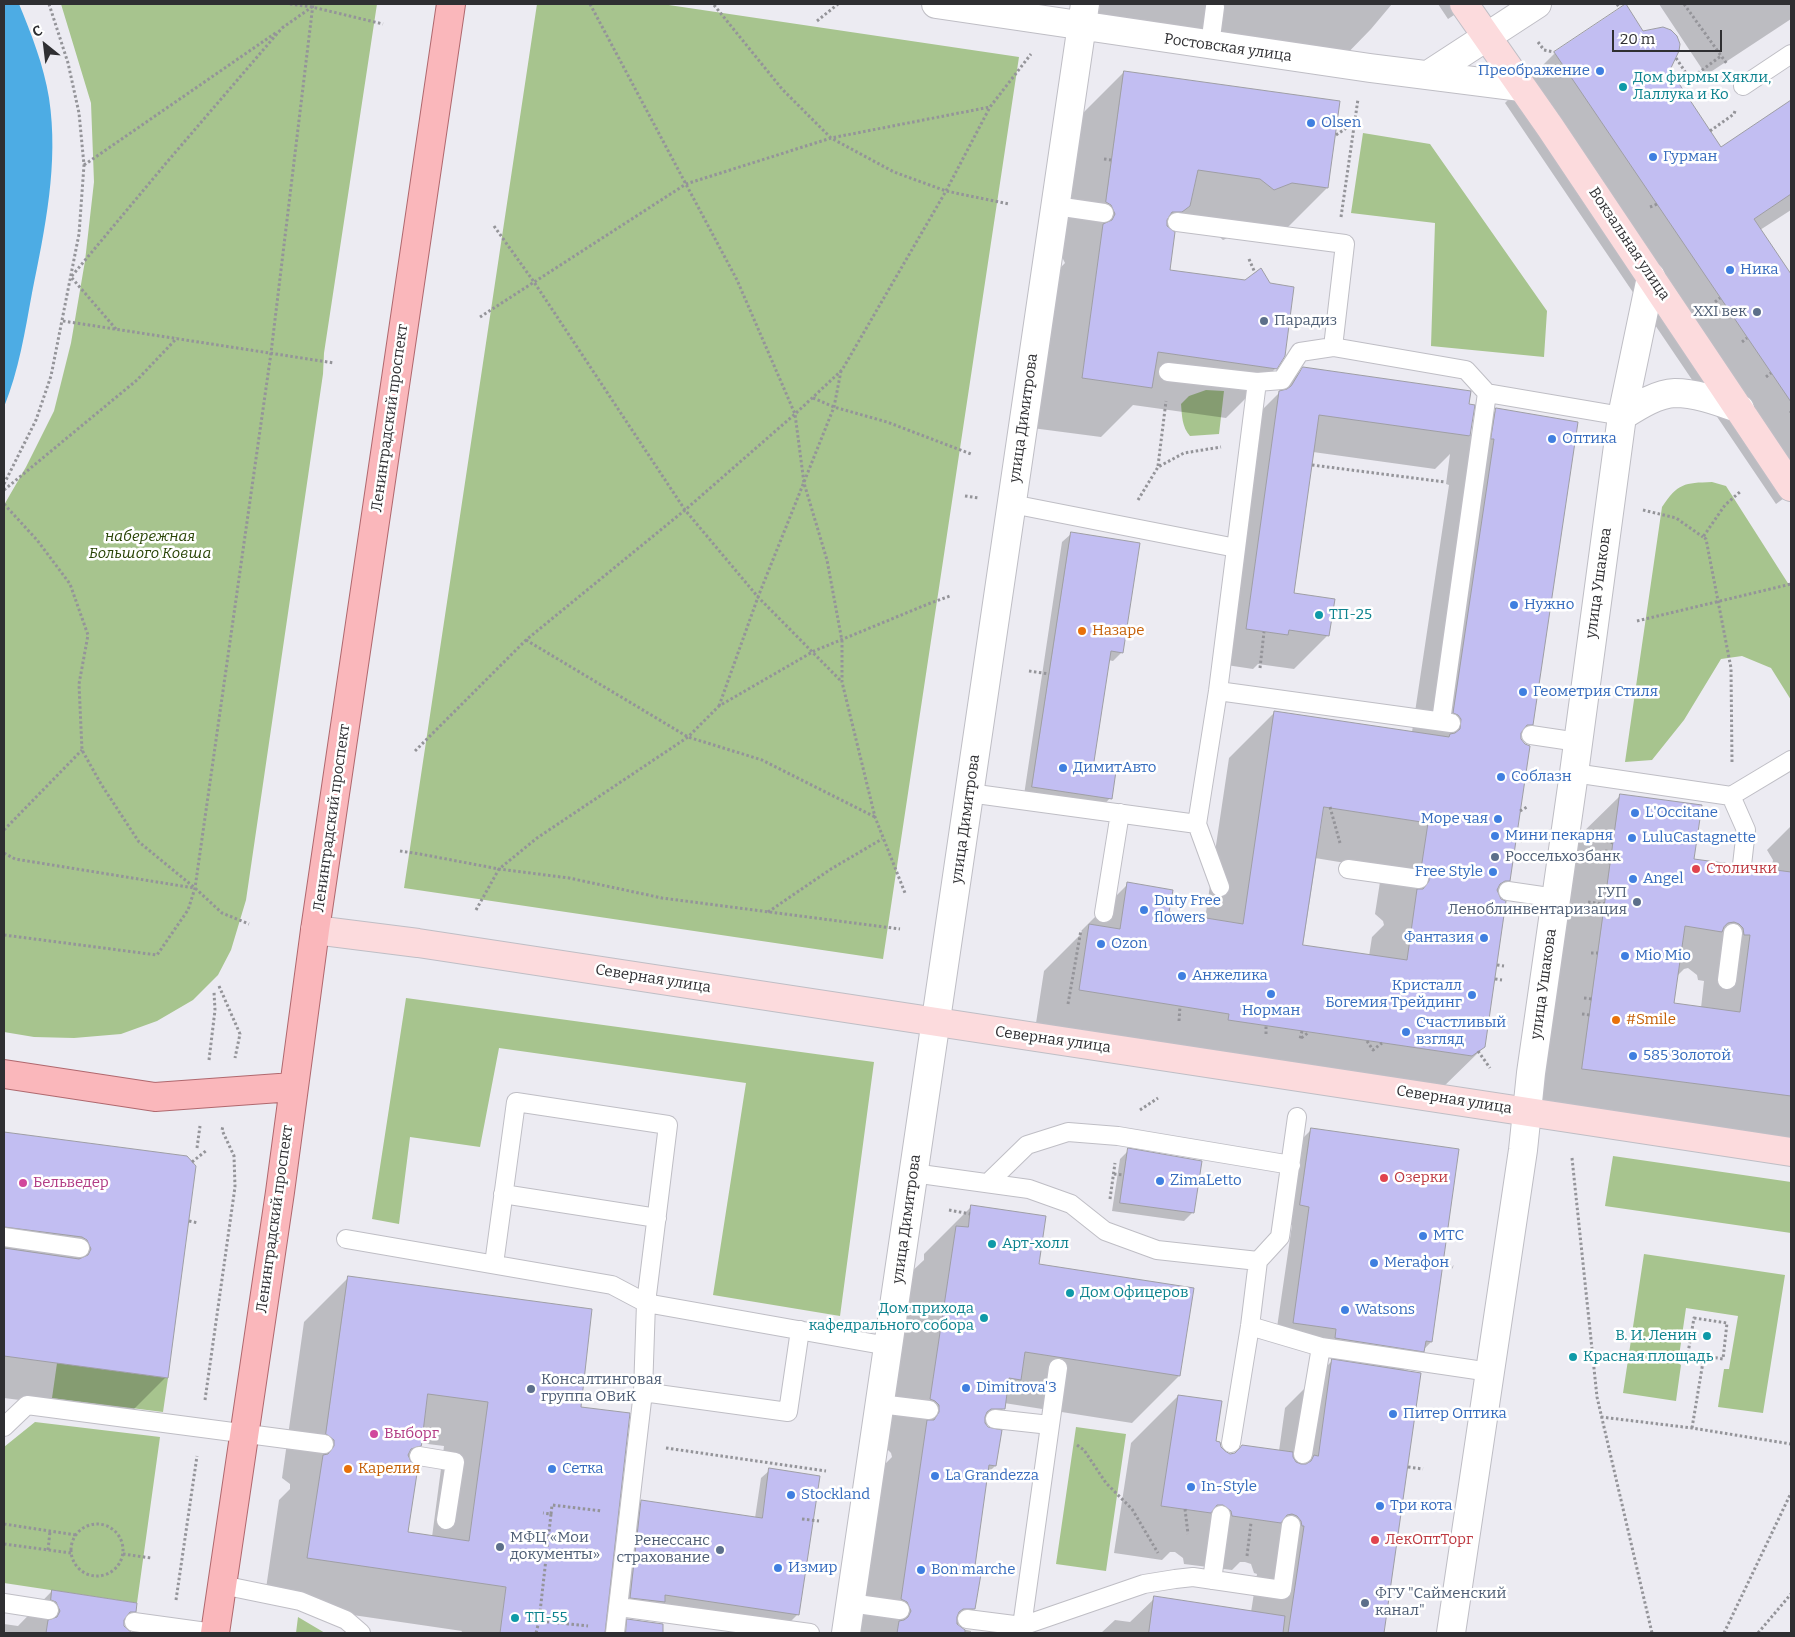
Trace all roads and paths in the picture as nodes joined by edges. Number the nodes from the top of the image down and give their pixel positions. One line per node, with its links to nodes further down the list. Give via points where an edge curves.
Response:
1 (49, 4): 38 (path, via 74,88)
2 (290, 4): 11 (path)
3 (451, 4): 152 (main road, Ленинградский проспект)
4 (590, 4): 39 (path)
5 (838, 4): 16 (path)
6 (936, 4): 15 (street, Ростовская улица)
7 (1464, 4): 19 (main road, Вокзальная улица)
8 (1537, 4): 19 (street)
9 (1617, 4): 14 (path)
10 (1684, 4): 25 (path)
11 (313, 5): 17 (path); 18 (path); 61 (path)
12 (714, 5): 35 (path, via 782,89)
13 (1215, 7): 20 (lane)
14 (1620, 8)
15 (1084, 15): 20 (street, Ростовская улица); 43 (street, улица Димитрова)
16 (817, 21)
17 (383, 24)
18 (282, 28): 38 (path); 49 (path)
19 (1487, 37): 27 (street); 29 (main road, Вокзальная улица)
20 (1210, 45): 27 (street, Ростовская улица)
21 (1544, 50): 22 (path)
22 (1554, 52)
23 (1030, 54): 31 (path)
24 (1791, 54): 28 (lane)
25 (1721, 56): 26 (path, via 1690,79); 28 (path)
26 (1676, 58)
27 (1428, 75): 29 (street, Ростовская улица)
28 (1743, 86): 33 (path, via 1734,114)
29 (1521, 87): 50 (main road, Вокзальная улица)
30 (1358, 98): 32 (path)
31 (990, 107): 35 (path); 40 (path)
32 (1355, 123): 34 (path); 48 (path, via 1340,228)
33 (1710, 131)
34 (1336, 136)
35 (831, 138): 39 (path); 40 (path, via 894,172)
36 (1104, 159): 37 (path)
37 (1111, 160)
38 (84, 165): 49 (path)
39 (686, 184): 51 (path); 72 (path, via 737,280)
40 (946, 191): 41 (path); 63 (path)
41 (1008, 204)
42 (1657, 204): 44 (path)
43 (1056, 206): 45 (lane); 87 (street, улица Димитрова)
44 (1650, 207)
45 (1104, 212)
46 (1177, 222): 48 (lane)
47 (494, 226): 51 (path)
48 (1345, 244): 60 (lane)
49 (72, 277): 55 (path); 56 (path)
50 (1651, 277): 71 (main road, Вокзальная улица); 73 (street, улица Ушакова)
51 (534, 282): 54 (path); 88 (path)
52 (1720, 298): 53 (path)
53 (1715, 302)
54 (480, 317)
55 (63, 321): 56 (path); 81 (path, via 51,376 36,420)
56 (116, 329): 57 (path)
57 (176, 338): 61 (path); 84 (path, via 137,380)
58 (1747, 338): 59 (path)
59 (1742, 342)
60 (1333, 347): 67 (lane, via 1300,352 1282,380); 68 (lane, via 1466,370)
61 (271, 353): 62 (path); 144 (path)
62 (334, 363)
63 (842, 370): 69 (path); 70 (path)
64 (1168, 372): 67 (lane); 79 (path)
65 (1771, 373): 66 (path)
66 (1766, 377)
67 (1257, 382): 74 (lane)
68 (1487, 393): 73 (lane); 82 (lane)
69 (813, 398): 70 (path); 72 (path)
70 (834, 407): 77 (path, via 887,422); 80 (path)
71 (1740, 409): 73 (street, via 1704,397 1675,393 1647,401); 83 (main road, Вокзальная улица)
72 (795, 414): 80 (path); 88 (path)
73 (1622, 416): 112 (street, улица Ушакова)
74 (1250, 440): 79 (path, via 1184,453); 92 (lane)
75 (1574, 442): 76 (path)
76 (1580, 442)
77 (971, 454)
78 (1312, 465): 82 (path)
79 (1158, 467): 90 (path)
80 (804, 483): 95 (path); 102 (path, via 827,560)
81 (4, 484)
82 (1474, 486): 108 (lane, via 1446,722)
83 (1791, 487)
84 (4, 490)
85 (1741, 491): 91 (path, via 1725,505)
86 (4, 504): 113 (path, via 37,540 70,584 88,635 79,684)
87 (1012, 504): 90 (lane); 119 (street, улица Димитрова)
88 (685, 510): 95 (path); 101 (path)
89 (1653, 511): 91 (path, via 1676,518)
90 (1126, 526): 92 (lane)
91 (1703, 537): 96 (path)
92 (1236, 548): 107 (lane)
93 (1791, 584): 96 (path)
94 (950, 596): 102 (path)
95 (758, 597): 103 (path); 109 (path)
96 (1718, 602): 99 (path); 120 (path, via 1731,668)
97 (1550, 609): 98 (path)
98 (1556, 610)
99 (1637, 621)
100 (1264, 632): 108 (path)
101 (526, 640): 111 (path); 114 (path)
102 (842, 641): 103 (path); 106 (path)
103 (814, 652): 106 (path); 109 (path)
104 (1030, 671): 105 (path)
105 (1049, 674)
106 (842, 682): 125 (path)
107 (1218, 691): 108 (lane); 126 (lane)
108 (1256, 696)
109 (719, 706): 111 (path)
110 (1531, 735): 112 (lane)
111 (688, 737): 125 (path, via 762,760); 140 (path, via 537,838)
112 (1578, 742): 116 (street, улица Ушакова)
113 (82, 750): 127 (path); 144 (path, via 139,842)
114 (415, 751)
115 (1791, 760): 120 (lane)
116 (1574, 773): 120 (lane); 147 (street, улица Ушакова)
117 (1525, 780): 118 (path)
118 (1531, 781)
119 (970, 793): 124 (lane); 171 (street, улица Димитрова)
120 (1732, 796): 139 (lane, via 1746,830)
121 (1521, 806): 123 (path, via 1527,807)
122 (1330, 807): 141 (path)
123 (1520, 811)
124 (1120, 813): 126 (lane); 150 (lane)
125 (875, 817): 128 (path)
126 (1197, 824): 143 (lane)
127 (4, 830)
128 (882, 839): 146 (path); 149 (path)
129 (1516, 840): 130 (path)
130 (1522, 841)
131 (1606, 841): 132 (path)
132 (1614, 843)
133 (1605, 851): 135 (path)
134 (400, 852): 140 (path)
135 (1612, 852)
136 (4, 853): 144 (path, via 15,859)
137 (1603, 862): 138 (path)
138 (1611, 863)
139 (1742, 865)
140 (499, 869): 148 (path); 149 (path, via 569,878 662,898)
141 (1348, 869): 142 (lane)
142 (1419, 879)
143 (1220, 887)
144 (195, 888): 151 (path, via 222,913); 155 (path, via 188,910 157,955)
145 (1508, 891): 147 (lane)
146 (905, 893)
147 (1556, 898): 185 (street, улица Ушакова)
148 (476, 910)
149 (768, 912): 153 (path)
150 (1104, 913): 166 (path, via 1084,910)
151 (249, 924)
152 (315, 930): 171 (main road, Северная улица); 183 (main road, Ленинградский проспект)
153 (900, 930)
154 (1733, 933): 162 (lane)
155 (4, 934)
156 (1590, 953): 157 (path)
157 (1598, 953)
158 (1497, 965): 159 (path)
159 (1504, 966)
160 (1495, 980): 161 (path)
161 (1502, 980)
162 (1727, 980)
163 (219, 986): 184 (path, via 240,1034)
164 (1584, 998): 165 (path)
165 (1592, 998)
166 (1068, 1004)
167 (1180, 1006): 170 (path)
168 (1582, 1014): 169 (path)
169 (1590, 1015)
170 (1179, 1020)
171 (936, 1022): 185 (main road, Северная улица); 193 (street, улица Димитрова)
172 (1266, 1026): 175 (path)
173 (1302, 1031): 174 (path, via 1300,1039)
174 (1308, 1032)
175 (1266, 1034)
176 (1367, 1041): 179 (path)
177 (1374, 1042): 179 (path)
178 (1382, 1043): 179 (path)
179 (1373, 1050)
180 (1478, 1052): 181 (path)
181 (1490, 1068)
182 (4, 1074): 184 (main road, via 155,1097)
183 (293, 1087): 184 (main road); 228 (main road, Ленинградский проспект)
184 (229, 1093): 226 (path, via 222,1130 234,1156 235,1187)
185 (1527, 1111): 189 (main road, Северная улица); 218 (street, улица Ушакова)
186 (1297, 1117): 192 (lane)
187 (1118, 1136): 192 (lane); 194 (path); 196 (lane, via 1068,1132 1027,1145)
188 (207, 1150): 191 (path)
189 (1791, 1152)
190 (1572, 1158): 222 (path)
191 (192, 1162)
192 (1291, 1165): 207 (lane, via 1280,1236)
193 (913, 1172): 196 (lane); 214 (street, улица Димитрова)
194 (1114, 1174): 195 (path); 203 (path)
195 (1124, 1175)
196 (988, 1183): 203 (lane, via 1028,1189 1071,1204)
197 (503, 1194): 200 (lane); 200 (lane, via 516,1102 668,1125); 208 (lane)
198 (949, 1210): 199 (path)
199 (970, 1214)
200 (657, 1218): 211 (lane)
201 (189, 1221): 202 (path)
202 (198, 1223)
203 (1105, 1232): 207 (lane, via 1157,1250)
204 (4, 1237): 206 (lane)
205 (346, 1240): 208 (lane)
206 (80, 1248)
207 (1258, 1261): 212 (lane)
208 (494, 1264): 211 (lane, via 612,1285)
209 (1443, 1264): 210 (path)
210 (1453, 1267)
211 (646, 1303): 213 (lane); 219 (lane)
212 (1250, 1326): 215 (lane); 229 (lane)
213 (800, 1330): 214 (lane); 219 (lane, via 788,1412)
214 (888, 1346): 220 (street, улица Димитрова)
215 (1321, 1347): 218 (lane); 233 (lane)
216 (1704, 1356): 216 (path, via 1723,1359 1728,1323 1694,1318 1688,1353); 227 (path)
217 (1058, 1368): 224 (lane)
218 (1490, 1372): 277 (street, улица Ушакова)
219 (643, 1392): 231 (lane)
220 (880, 1404): 221 (lane); 262 (street, улица Димитрова)
221 (929, 1410)
222 (1601, 1417): 227 (path); 278 (path)
223 (996, 1419): 224 (lane)
224 (1050, 1426): 256 (path, via 1084,1450 1106,1484 1132,1510); 269 (lane)
225 (4, 1427): 226 (lane, via 27,1405)
226 (201, 1428): 228 (lane); 270 (path)
227 (1692, 1428): 232 (path)
228 (245, 1433): 230 (lane); 259 (main road, Ленинградский проспект)
229 (1231, 1443)
230 (324, 1444)
231 (638, 1444): 237 (path); 241 (lane)
232 (1791, 1444)
233 (1303, 1454)
234 (419, 1456): 245 (lane, via 455,1462)
235 (1408, 1467): 236 (path)
236 (1422, 1469)
237 (826, 1471)
238 (1791, 1493): 279 (path)
239 (543, 1513): 240 (path)
240 (551, 1514): 241 (path, via 552,1505 573,1510); 267 (path)
241 (630, 1514): 263 (lane)
242 (1221, 1515): 257 (lane)
243 (802, 1519): 246 (path)
244 (1251, 1519): 258 (path)
245 (446, 1520)
246 (819, 1521)
247 (4, 1524): 249 (path)
248 (1292, 1525): 258 (lane, via 1282,1590)
249 (50, 1531): 250 (path); 252 (path)
250 (76, 1535): 253 (path); 254 (path, via 87,1526 102,1524 114,1530 122,1540)
251 (4, 1544): 252 (path)
252 (48, 1550): 253 (path)
253 (71, 1553): 254 (path, via 77,1566 90,1575 104,1575 117,1568)
254 (123, 1554): 255 (path)
255 (151, 1558)
256 (1175, 1579): 257 (lane); 269 (lane, via 1144,1584)
257 (1212, 1580): 258 (lane)
258 (1244, 1584)
259 (222, 1585): 272 (main road, Ленинградский проспект); 273 (lane, via 300,1601 346,1620)
260 (1791, 1594): 280 (path)
261 (4, 1603): 264 (lane)
262 (850, 1603): 265 (lane); 276 (street, улица Димитрова)
263 (619, 1607): 271 (lane); 275 (lane)
264 (49, 1610)
265 (900, 1610)
266 (967, 1619): 269 (lane)
267 (539, 1621): 271 (path); 274 (path)
268 (134, 1622): 270 (lane)
269 (1022, 1626)
270 (172, 1627): 272 (lane)
271 (616, 1631)
272 (215, 1633)
273 (361, 1633)
274 (536, 1633)
275 (810, 1633)
276 (846, 1633)
277 (1451, 1633)
278 (1652, 1633)
279 (1724, 1633)
280 (1758, 1633)

